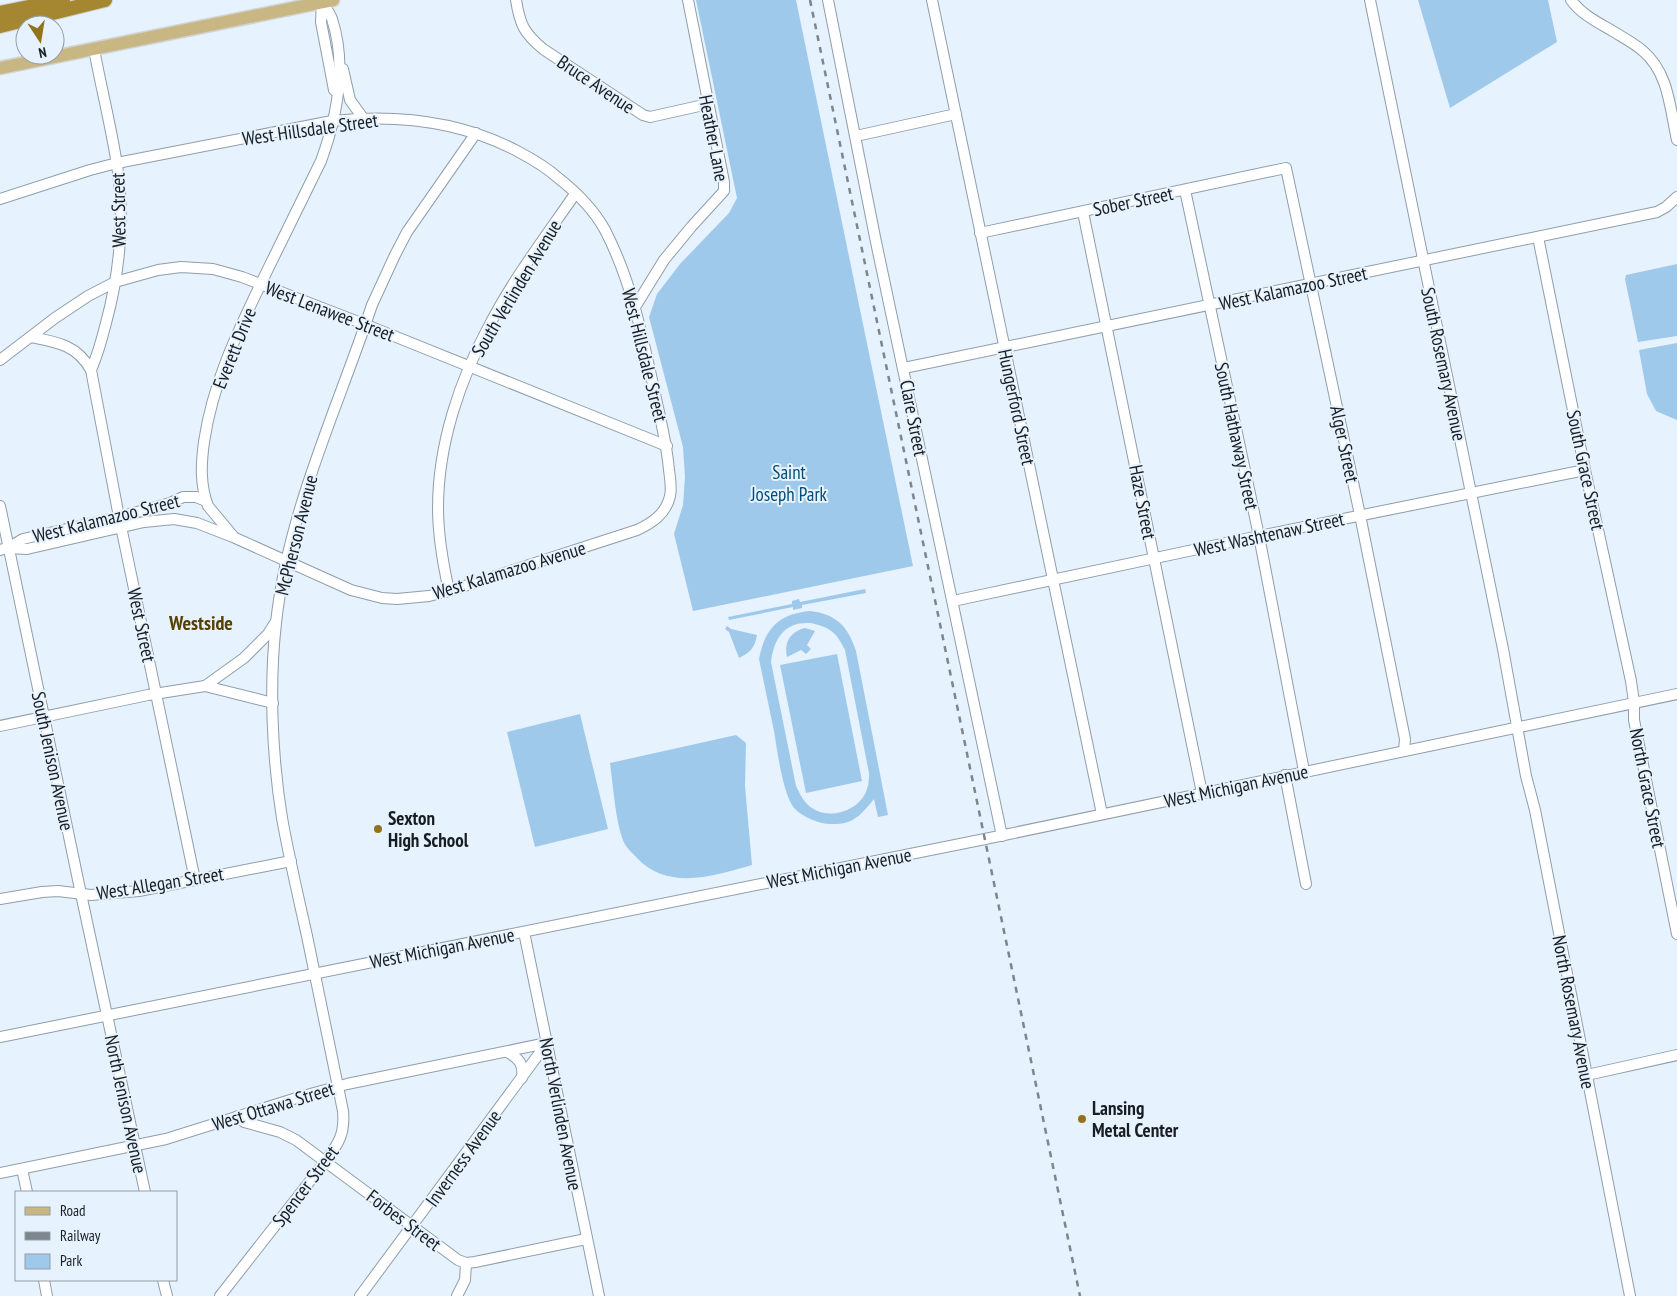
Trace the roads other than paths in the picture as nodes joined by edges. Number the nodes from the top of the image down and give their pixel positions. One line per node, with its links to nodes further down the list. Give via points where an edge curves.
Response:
1 (63, 0): 10 (highway)
2 (105, 0): 11 (highway)
3 (516, 0): 15 (street, Bruce Avenue, via 522,27 529,37 643,116)
4 (688, 0): 15 (street, Heather Lane)
5 (828, 0): 21 (street, Clare Street)
6 (932, 0): 17 (street, Hungerford Street)
7 (1370, 0): 32 (street, South Rosemary Avenue)
8 (1572, 0): 22 (street, via 1582,12 1634,45 1654,62 1666,86)
9 (326, 1): 12 (main road); 13 (street, Everett Drive); 16 (street, Everett Drive, via 321,22)
10 (0, 13)
11 (0, 26)
12 (94, 49): 14 (main road); 23 (street, West Street)
13 (339, 53): 16 (street, Everett Drive); 18 (street, via 350,100)
14 (0, 68)
15 (708, 104): 37 (street, Heather Lane, via 724,191 664,260)
16 (335, 105): 19 (street, Everett Drive)
17 (956, 114): 21 (street); 30 (street, Hungerford Street)
18 (363, 118): 19 (street, West Hillsdale Street); 20 (street, West Hillsdale Street, via 428,122)
19 (332, 121): 23 (street, West Hillsdale Street); 35 (street, Everett Drive, via 321,161)
20 (476, 133): 26 (street, West Hillsdale Street, via 530,158); 38 (street, McPherson Avenue, via 399,247)
21 (856, 136): 44 (street, Clare Street)
22 (1677, 140)
23 (117, 163): 28 (street, West Hillsdale Street); 33 (street, West Street, via 121,226)
24 (1286, 168): 25 (street, Sober Street); 34 (street, Alger Street)
25 (1185, 190): 29 (street, Sober Street); 36 (street, South Hathaway Street)
26 (575, 194): 37 (street, West Hillsdale Street, via 604,228); 43 (street, South Verlinden Avenue, via 490,322)
27 (1677, 197): 31 (street, West Kalamazoo Street, via 1657,212)
28 (0, 200)
29 (1083, 212): 30 (street, Sober Street); 39 (street, Haze Street)
30 (980, 233): 41 (street, Hungerford Street)
31 (1538, 237): 32 (street, West Kalamazoo Street); 47 (street, South Grace Street)
32 (1422, 261): 34 (street, West Kalamazoo Street); 48 (street, South Rosemary Avenue)
33 (115, 282): 35 (street, West Lenawee Street, via 182,267 213,269); 40 (street, West Lenawee Street, via 54,318); 45 (street, West Street)
34 (1311, 284): 36 (street, West Kalamazoo Street); 51 (street, Alger Street)
35 (260, 285): 38 (street, West Lenawee Street); 49 (street, Everett Drive, via 230,348 211,406 201,468)
36 (1209, 305): 39 (street, West Kalamazoo Street); 53 (street, South Hathaway Street)
37 (636, 307): 46 (street, West Hillsdale Street)
38 (366, 324): 43 (street, West Lenawee Street); 57 (street, McPherson Avenue, via 307,484)
39 (1108, 326): 41 (street, West Kalamazoo Street); 56 (street, Haze Street)
40 (31, 337): 42 (street, West Lenawee Street); 45 (street, West Street, via 68,346 85,360)
41 (1004, 347): 44 (street, West Kalamazoo Street); 58 (street, Hungerford Street)
42 (0, 360)
43 (469, 365): 46 (street, West Lenawee Street); 59 (street, South Verlinden Avenue, via 450,421 439,485 442,558)
44 (904, 368): 60 (street, Clare Street)
45 (91, 370): 52 (street, West Street)
46 (667, 446): 59 (street, West Kalamazoo Avenue, via 670,496 662,514 655,520 637,530)
47 (1585, 470): 48 (street, West Washtenaw Street); 65 (street, South Grace Street)
48 (1470, 493): 51 (street, West Washtenaw Street); 69 (street, South Rosemary Avenue)
49 (206, 501): 52 (street, West Kalamazoo Street, via 183,497); 54 (street, Everett Drive)
50 (0, 506): 55 (street, South Jenison Avenue)
51 (1360, 515): 53 (street, West Washtenaw Street); 70 (street, Alger Street, via 1405,739)
52 (120, 522): 54 (street, West Kalamazoo Street, via 174,519 197,523); 55 (street, West Kalamazoo Street, via 27,549); 63 (street, West Street)
53 (1259, 536): 56 (street, West Washtenaw Street); 71 (street, South Hathaway Street)
54 (233, 537): 57 (street, West Kalamazoo Street)
55 (4, 549): 67 (street, South Jenison Avenue)
56 (1155, 558): 58 (street, West Washtenaw Street); 73 (street, Haze Street)
57 (287, 561): 59 (street, West Kalamazoo Avenue, via 360,594 397,599); 61 (street, McPherson Avenue)
58 (1053, 580): 60 (street, West Washtenaw Street); 74 (street, Hungerford Street)
59 (449, 591)
60 (953, 601): 75 (street, Clare Street)
61 (276, 622): 62 (street, via 244,658); 66 (street, McPherson Avenue)
62 (204, 686): 63 (street); 66 (street)
63 (157, 693): 67 (street); 77 (street, West Street)
64 (1677, 694): 65 (street, West Michigan Avenue)
65 (1634, 702): 69 (street, West Michigan Avenue); 82 (street, North Grace Street, via 1634,720)
66 (273, 703): 76 (street, McPherson Avenue, via 277,782)
67 (44, 717): 68 (street); 79 (street, South Jenison Avenue)
68 (0, 726)
69 (1518, 727): 70 (street, West Michigan Avenue); 89 (street, North Rosemary Avenue)
70 (1404, 751): 71 (street, West Michigan Avenue)
71 (1304, 771): 72 (street, West Michigan Avenue)
72 (1284, 775): 73 (street, West Michigan Avenue); 78 (street)
73 (1202, 793): 74 (street, West Michigan Avenue)
74 (1102, 814): 75 (street, West Michigan Avenue)
75 (1002, 836): 81 (street, West Michigan Avenue)
76 (290, 861): 77 (street, West Allegan Street); 83 (street, McPherson Avenue)
77 (195, 880): 79 (street, West Allegan Street, via 116,894)
78 (1306, 884)
79 (81, 894): 80 (street, West Allegan Street, via 58,891); 84 (street, South Jenison Avenue)
80 (0, 899)
81 (524, 932): 83 (street, West Michigan Avenue); 86 (street, North Verlinden Avenue)
82 (1677, 934)
83 (315, 973): 84 (street, West Michigan Avenue); 91 (street, Spencer Street)
84 (107, 1016): 85 (street, West Michigan Avenue); 93 (street, North Jenison Avenue)
85 (0, 1036)
86 (547, 1043): 87 (street, West Ottawa Street); 90 (street, Inverness Avenue); 100 (street, North Verlinden Avenue)
87 (507, 1052): 90 (street, via 520,1062); 91 (street, West Ottawa Street)
88 (1677, 1055): 89 (street)
89 (1587, 1075): 110 (street, North Rosemary Avenue)
90 (522, 1078): 99 (street, Inverness Avenue)
91 (338, 1086): 92 (street, West Ottawa Street); 94 (street, Spencer Street, via 344,1125 341,1138)
92 (238, 1116): 93 (street, West Ottawa Street); 94 (street, Forbes Street, via 244,1122 288,1136)
93 (136, 1146): 95 (street, West Ottawa Street); 98 (street, North Jenison Avenue)
94 (325, 1162): 99 (street, Forbes Street); 106 (street, Spencer Street)
95 (22, 1169): 96 (street, West Ottawa Street); 97 (street)
96 (0, 1174)
97 (27, 1191)
98 (145, 1191)
99 (412, 1226): 101 (street, Forbes Street); 107 (street, Inverness Avenue)
100 (586, 1239): 101 (street); 109 (street, North Verlinden Avenue)
101 (466, 1263): 108 (street, via 465,1280)
102 (44, 1281): 104 (street)
103 (163, 1281): 105 (street)
104 (47, 1296)
105 (167, 1296)
106 (220, 1296)
107 (360, 1296)
108 (457, 1296)
109 (599, 1296)
110 (1630, 1296)

